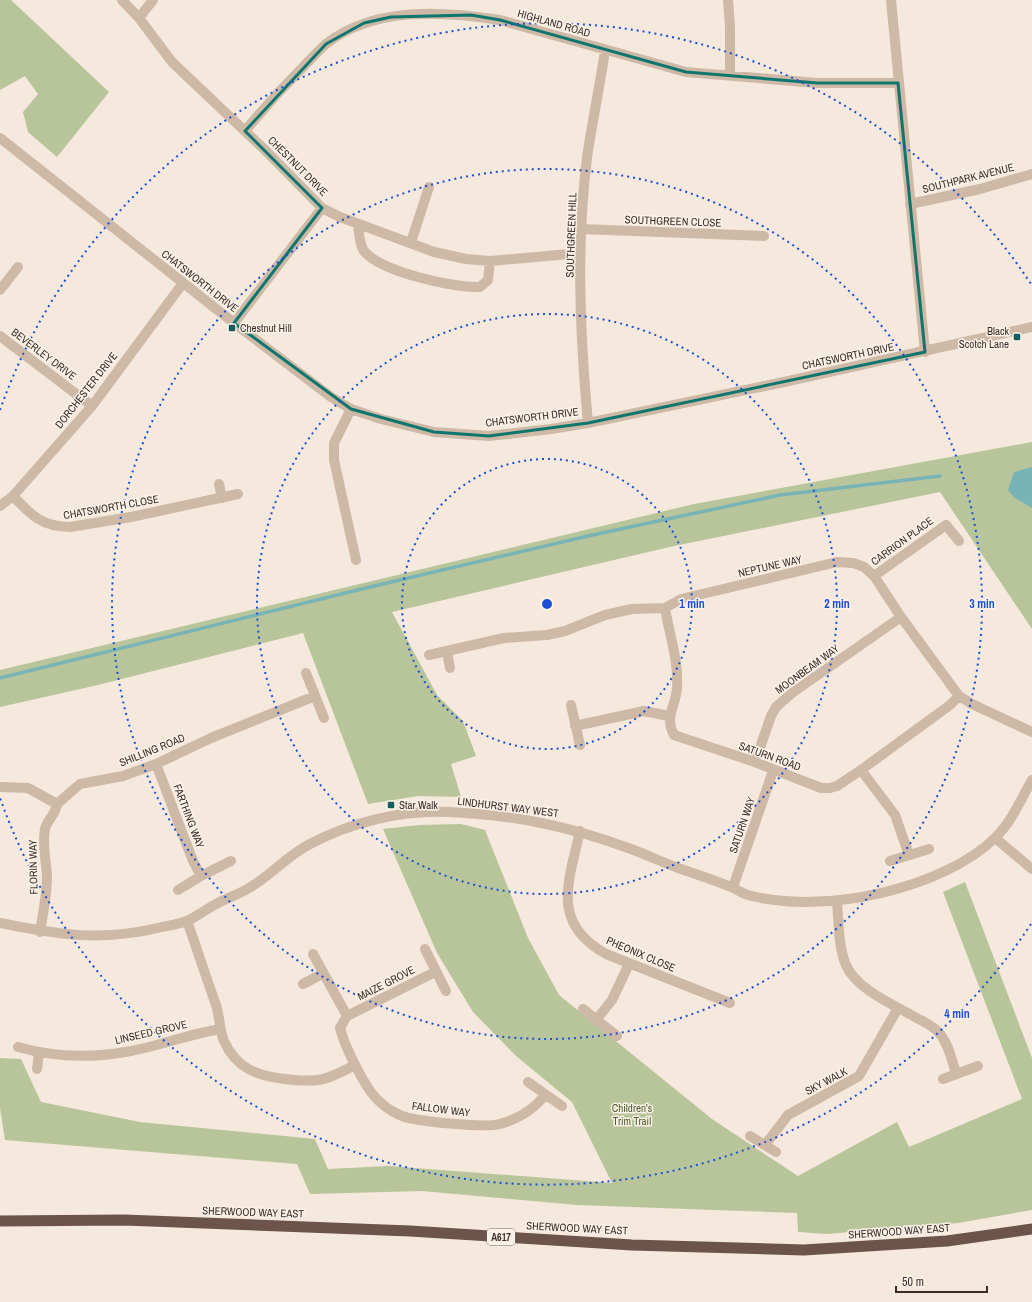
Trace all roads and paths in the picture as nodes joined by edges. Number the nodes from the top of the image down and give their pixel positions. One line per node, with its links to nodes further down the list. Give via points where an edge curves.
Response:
1 (122, 0): 5 (street, CHESTNUT DRIVE)
2 (154, 0): 5 (street)
3 (728, 0): 7 (street)
4 (891, 0): 8 (street)
5 (139, 18): 9 (street, CHESTNUT DRIVE, via 172,62)
6 (605, 50): 7 (street, HIGHLAND ROAD, via 686,72); 9 (street, HIGHLAND ROAD, via 500,20 471,15 391,17 364,23 326,44 282,88); 16 (street, SOUTHGREEN HILL, via 587,158)
7 (730, 76): 8 (street, HIGHLAND ROAD, via 817,83)
8 (898, 83): 13 (street)
9 (245, 131): 14 (street, CHESTNUT DRIVE)
10 (0, 138): 22 (street, CHATSWORTH DRIVE)
11 (1032, 174): 13 (street, SOUTHPARK AVENUE, via 980,189)
12 (429, 187): 18 (street)
13 (910, 204): 27 (street)
14 (322, 208): 15 (street, CHESTNUT DRIVE); 24 (street)
15 (358, 224): 18 (street, CHESTNUT DRIVE); 20 (street, via 363,250 367,254 387,266 443,284 480,287 488,280)
16 (581, 229): 17 (street, SOUTHGREEN CLOSE); 19 (street, SOUTHGREEN HILL)
17 (764, 236)
18 (410, 242): 20 (street, CHESTNUT DRIVE, via 434,252)
19 (580, 253): 20 (street, CHESTNUT DRIVE); 30 (street, SOUTHGREEN HILL)
20 (490, 261)
21 (18, 267): 23 (street)
22 (183, 283): 24 (street, CHATSWORTH DRIVE); 28 (street, DORCHESTER DRIVE)
23 (0, 290)
24 (234, 323): 29 (street, CHATSWORTH DRIVE)
25 (1032, 327): 27 (street, CHATSWORTH DRIVE)
26 (0, 336): 28 (street, BEVERLEY DRIVE)
27 (925, 352): 30 (street, CHATSWORTH DRIVE)
28 (92, 406): 33 (street, DORCHESTER DRIVE)
29 (351, 409): 30 (street, CHATSWORTH DRIVE, via 404,425 462,435 489,436); 37 (street, via 334,444 334,460)
30 (588, 422)
31 (220, 484): 34 (street)
32 (238, 494): 34 (street, CHATSWORTH CLOSE)
33 (13, 496): 34 (street, CHATSWORTH CLOSE, via 42,523 59,527 131,517); 35 (street, DORCHESTER DRIVE)
34 (222, 498)
35 (0, 506)
36 (959, 541): 38 (street, CARRION PLACE, via 946,525)
37 (356, 560)
38 (874, 576): 39 (street, NEPTUNE WAY, via 864,567 837,562 681,599); 40 (street, NEPTUNE WAY)
39 (664, 608): 41 (street, NEPTUNE WAY, via 632,609 605,615 559,632 504,638); 48 (street, via 677,676 677,690)
40 (901, 617): 46 (street, NEPTUNE WAY); 53 (street, MOONBEAM WAY, via 792,693 776,707)
41 (447, 652): 42 (street, NEPTUNE WAY); 43 (street)
42 (429, 655)
43 (450, 668)
44 (306, 673): 45 (street)
45 (315, 696): 49 (street); 54 (street, SHILLING ROAD, via 211,738)
46 (960, 696): 51 (street, NEPTUNE WAY); 55 (street, SATURN ROAD)
47 (571, 705): 50 (street)
48 (669, 716): 50 (street, via 644,711); 53 (street, SATURN ROAD, via 670,728 674,735)
49 (324, 718)
50 (575, 726): 52 (street)
51 (1032, 732)
52 (580, 745)
53 (755, 762): 56 (street, SATURN ROAD)
54 (156, 764): 59 (street, SHILLING ROAD, via 123,776 80,784); 67 (street, FARTHING WAY, via 193,862)
55 (861, 770): 56 (street, SATURN ROAD, via 830,788 821,788); 63 (street, via 895,815)
56 (773, 771): 68 (street, SATURN WAY)
57 (1032, 780): 61 (street, LINDHURST WAY WEST, via 1009,822)
58 (0, 788): 59 (street, via 28,788)
59 (57, 804): 73 (street, FLORIN WAY, via 45,827 46,884)
60 (580, 831): 68 (street, LINDHURST WAY WEST); 71 (street, LINDHURST WAY WEST, via 546,822 454,812 432,811 388,816 344,829 306,847 249,888); 76 (street, PHEONIX CLOSE, via 567,899 574,927 592,946)
61 (995, 838): 66 (street); 70 (street, LINDHURST WAY WEST, via 967,859 935,876 888,891)
62 (929, 849): 63 (street)
63 (909, 855): 65 (street)
64 (231, 861): 67 (street)
65 (890, 861)
66 (1032, 869)
67 (201, 876): 69 (street)
68 (733, 887): 70 (street, LINDHURST WAY WEST, via 749,896 784,901)
69 (178, 890)
70 (837, 902): 82 (street, via 842,948 852,976)
71 (187, 921): 73 (street, LINDHURST WAY WEST, via 136,934 104,937); 86 (street)
72 (0, 923): 73 (street, LINDHURST WAY WEST)
73 (40, 932)
74 (425, 949): 77 (street)
75 (313, 954): 78 (street)
76 (629, 964): 81 (street, PHEONIX CLOSE); 85 (street, via 612,1000)
77 (435, 972): 80 (street); 84 (street, MAIZE GROVE)
78 (322, 974): 79 (street); 84 (street)
79 (303, 984)
80 (446, 991)
81 (730, 1003)
82 (898, 1008): 93 (street, via 930,1025 940,1034); 99 (street, SKY WALK, via 859,1076 788,1115)
83 (583, 1009): 85 (street)
84 (347, 1016): 90 (street, FALLOW WAY, via 340,1028)
85 (596, 1020): 87 (street)
86 (221, 1029): 89 (street, LINSEED GROVE, via 125,1052 72,1056); 90 (street, via 224,1041 234,1058 249,1071 267,1077 312,1082 333,1077)
87 (617, 1036)
88 (18, 1047): 89 (street, LINSEED GROVE)
89 (39, 1053): 92 (street)
90 (355, 1065): 96 (street, FALLOW WAY, via 378,1101 408,1118 474,1125 499,1124 518,1118 537,1105)
91 (978, 1066): 93 (street)
92 (37, 1069)
93 (956, 1073): 94 (street)
94 (943, 1079)
95 (528, 1082): 96 (street)
96 (545, 1095): 97 (street)
97 (562, 1106)
98 (750, 1136): 99 (street)
99 (765, 1145): 100 (street)
100 (776, 1152)
101 (0, 1221): 102 (highway, SHERWOOD WAY EAST / A617, via 124,1220 402,1231 632,1245 804,1250 947,1241)
102 (1032, 1229)

